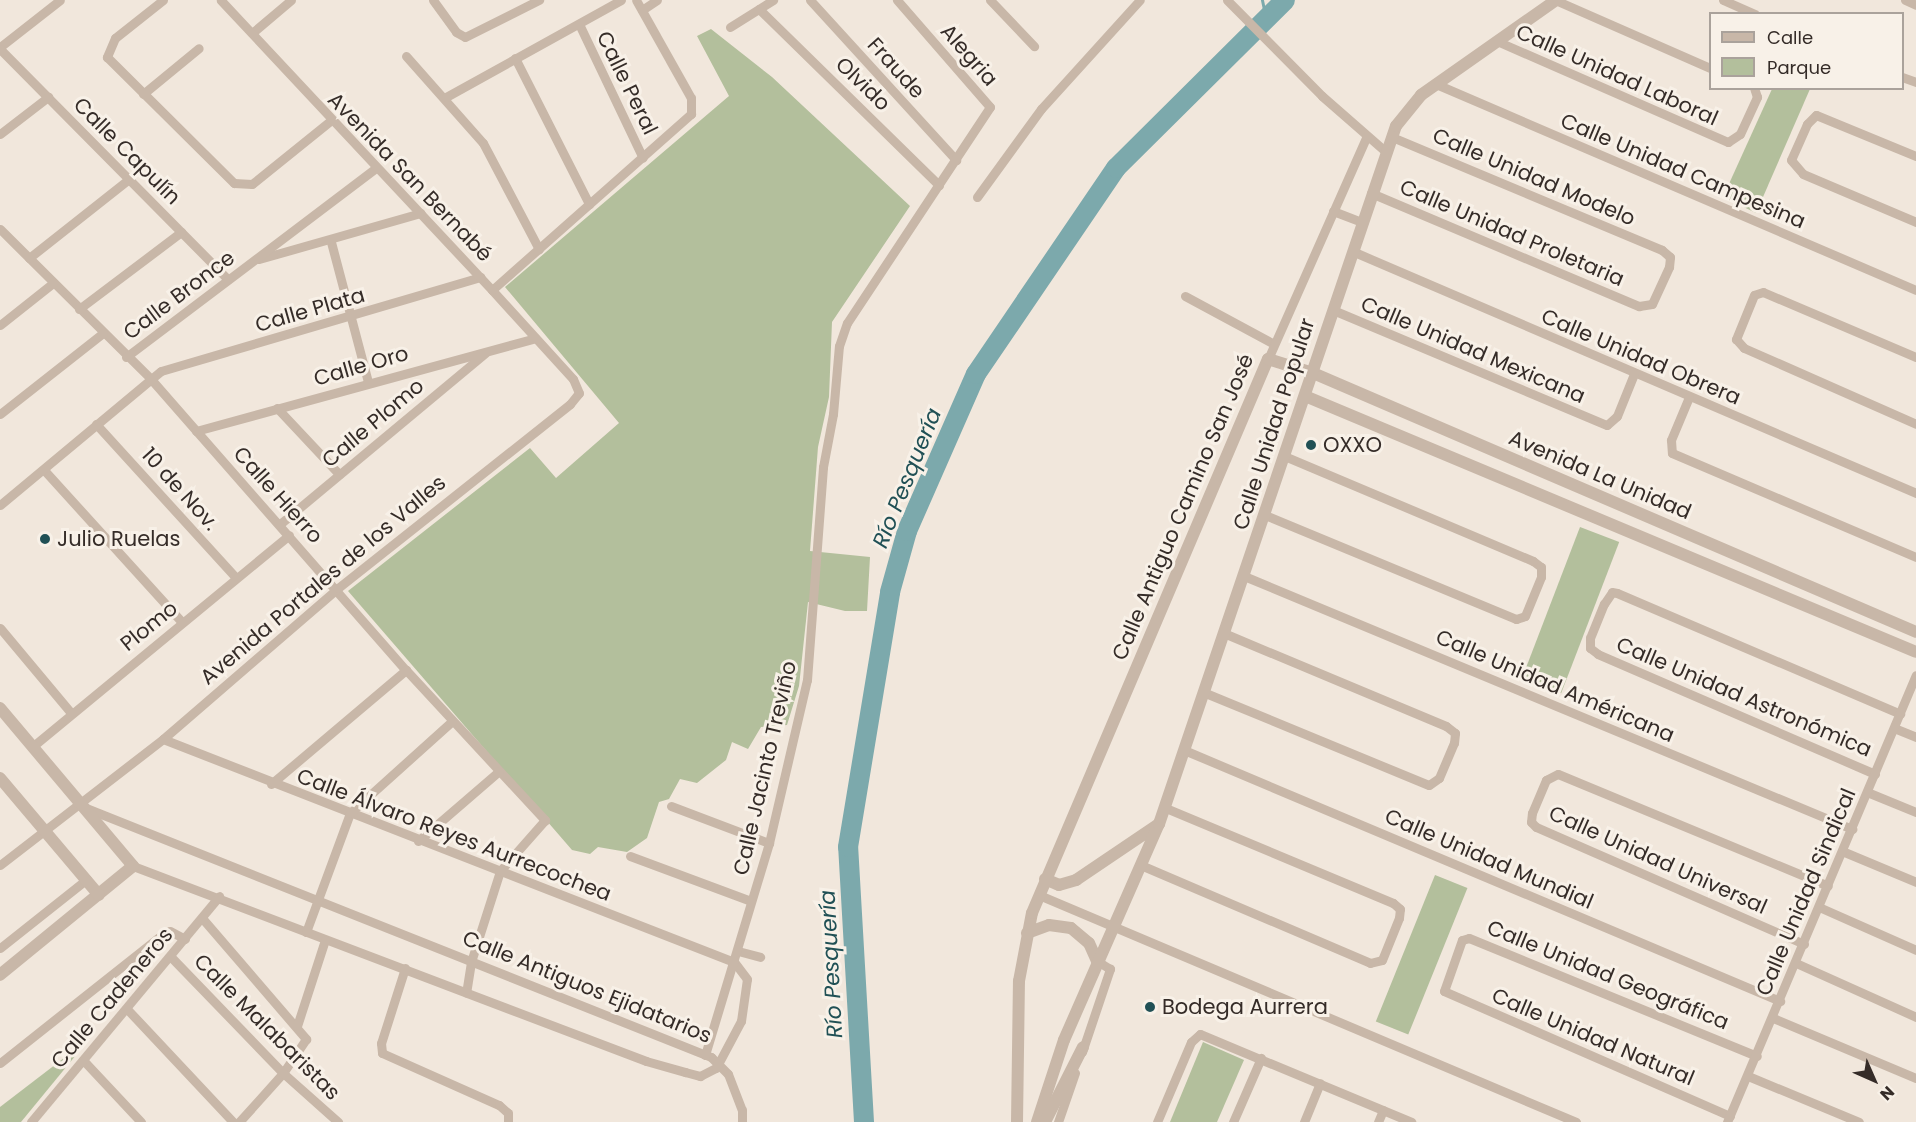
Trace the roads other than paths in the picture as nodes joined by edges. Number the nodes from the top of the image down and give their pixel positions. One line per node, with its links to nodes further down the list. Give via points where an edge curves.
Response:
1 (60, 0): 28 (street)
2 (163, 0): 35 (street, via 115,38 106,51 112,63)
3 (221, 0): 25 (street, Avenida San Bernabé)
4 (291, 0): 25 (street)
5 (433, 0): 6 (street, via 456,32 465,37)
6 (539, 0)
7 (621, 0): 23 (street)
8 (636, 0): 21 (street)
9 (657, 0): 21 (street)
10 (774, 0): 20 (street)
11 (810, 0): 46 (street, Fraude)
12 (897, 0): 38 (street, Alegria)
13 (990, 0): 27 (street)
14 (1140, 0): 51 (street, via 1041,109)
15 (1228, 0): 41 (street, via 1322,96)
16 (1556, 0): 26 (street, Calle Unidad Popular); 32 (street)
17 (1723, 0): 22 (street)
18 (1905, 0): 19 (street)
19 (1916, 4)
20 (759, 9): 24 (street); 49 (street, Olvido)
21 (642, 10): 45 (street, via 694,107 684,122)
22 (1750, 12)
23 (579, 24): 31 (street); 45 (street, Calle Peral)
24 (730, 27)
25 (252, 33): 39 (street, Avenida San Bernabé)
26 (1499, 42): 33 (street, Calle Unidad Popular); 34 (street, Calle Unidad Laboral, via 1721,140 1733,142 1740,134 1757,97)
27 (1034, 46)
28 (0, 48): 36 (street, Calle Capulín)
29 (199, 48): 35 (street)
30 (406, 56): 37 (street)
31 (515, 58): 37 (street); 52 (street)
32 (1709, 68)
33 (1436, 84): 42 (street, Calle Unidad Popular, via 1410,104); 68 (street, Calle Unidad Campesina)
34 (1755, 90)
35 (143, 94): 39 (street, via 227,177 242,186 262,177)
36 (48, 97): 40 (street); 48 (street, Calle Capulín)
37 (446, 97): 60 (street, via 483,143)
38 (990, 107): 46 (street, Calle Jacinto Treviño)
39 (330, 121): 47 (street, Avenida San Bernabé)
40 (0, 134)
41 (1367, 135): 43 (street); 53 (street, Calle Antiguo Camino San José)
42 (1392, 137): 43 (street, Calle Unidad Popular); 70 (street, Calle Unidad Modelo, via 1662,250 1670,257 1669,267 1652,304)
43 (1386, 152): 50 (street, Calle Unidad Popular)
44 (1916, 156): 56 (street, via 1816,115 1793,152 1792,166)
45 (643, 158): 52 (street)
46 (956, 160): 49 (street, Calle Jacinto Treviño)
47 (376, 168): 54 (street, Avenida San Bernabé); 63 (street, Calle Bronce)
48 (129, 179): 58 (street, Calle Capulín); 62 (street)
49 (939, 185): 137 (street, Calle Jacinto Treviño, via 847,322 839,346 823,467 807,680)
50 (1371, 194): 55 (street, Calle Unidad Popular); 70 (street, Calle Unidad Proletaria)
51 (977, 196)
52 (589, 204): 60 (street)
53 (1334, 211): 55 (street); 77 (street, Calle Antiguo Camino San José)
54 (421, 213): 59 (street, Calle Bronce); 64 (street, Avenida San Bernabé)
55 (1362, 222): 61 (street, Calle Unidad Popular)
56 (1916, 222)
57 (0, 229): 62 (street, Calle Hierro)
58 (181, 232): 65 (street, Calle Capulín); 71 (street)
59 (331, 242): 63 (street, Calle Bronce); 73 (street)
60 (539, 249): 67 (street)
61 (1352, 251): 72 (street, Calle Unidad Popular); 83 (street, Calle Unidad Obrera)
62 (30, 258): 66 (street, Calle Hierro)
63 (254, 261): 65 (street, Calle Bronce)
64 (480, 277): 67 (street, Avenida San Bernabé); 73 (street, Calle Plata)
65 (228, 279): 79 (street, Calle Bronce)
66 (53, 283): 71 (street, Calle Hierro); 74 (street)
67 (492, 290): 76 (street, Avenida San Bernabé)
68 (1916, 290)
69 (1185, 296): 77 (street)
70 (1639, 306)
71 (79, 309): 75 (street, Calle Hierro)
72 (1333, 310): 82 (street, Calle Unidad Popular); 83 (street, Calle Unidad Mexicana, via 1599,424 1612,423)
73 (350, 318): 84 (street, Calle Plata, via 175,366); 86 (street)
74 (0, 325)
75 (103, 333): 79 (street, Calle Hierro); 90 (street)
76 (536, 338): 78 (street, Calle Oro); 85 (street, Avenida San Bernabé)
77 (1274, 344): 81 (street, Calle Antiguo Camino San José)
78 (489, 349): 86 (street, Calle Oro); 96 (street, Calle Plomo)
79 (126, 357): 84 (street, Calle Hierro)
80 (1916, 357): 91 (street, via 1758,292 1750,302 1736,339 1744,348)
81 (1268, 359): 82 (street, Avenida La Unidad); 145 (street, Calle Antiguo Camino San José)
82 (1313, 373): 87 (street, Calle Unidad Popular); 108 (street, Avenida La Unidad)
83 (1634, 374): 88 (street, Calle Unidad Obrera)
84 (150, 378): 92 (street, Calle Plata); 93 (street, Calle Hierro)
85 (573, 379): 105 (street, Avenida Portales de los Valles, via 579,393 570,404)
86 (368, 381): 89 (street, Calle Oro)
87 (1305, 396): 94 (street, Calle Unidad Popular); 110 (street, Avenida La Unidad)
88 (1689, 397): 97 (street, Calle Unidad Obrera); 102 (street, via 1670,448 1680,458)
89 (276, 408): 93 (street, Calle Oro); 96 (street)
90 (0, 414)
91 (1916, 423)
92 (96, 424): 95 (street, Calle Plata); 104 (street, 10 de Nov.)
93 (196, 431): 100 (street, Calle Hierro)
94 (1285, 456): 99 (street, Calle Unidad Popular); 99 (street, via 1533,561 1541,567 1541,577 1525,616 1516,619)
95 (44, 470): 98 (street, Calle Plata); 106 (street)
96 (339, 474): 100 (street, Calle Plomo)
97 (1916, 493)
98 (0, 505)
99 (1265, 515): 103 (street, Calle Unidad Popular)
100 (280, 524): 101 (street, Calle Hierro)
101 (290, 535): 104 (street, Plomo); 105 (street, Calle Hierro)
102 (1916, 557)
103 (1244, 576): 109 (street, Calle Unidad Popular); 134 (street, Calle Unidad Américana)
104 (236, 578): 106 (street, Plomo)
105 (338, 588): 111 (street, Calle Hierro); 120 (street, Avenida Portales de los Valles)
106 (182, 622): 115 (street, Plomo)
107 (0, 628): 115 (street)
108 (1916, 632)
109 (1224, 633): 113 (street, Calle Unidad Popular); 113 (street, via 1446,726 1455,733 1454,743 1436,782 1424,783)
110 (1916, 652)
111 (406, 670): 117 (street, Calle Hierro); 126 (street)
112 (1916, 675): 116 (street, Calle Unidad Sindical)
113 (1203, 692): 122 (street, Calle Unidad Popular)
114 (0, 708): 121 (street, Calle Antiguos Ejidatarios)
115 (71, 713): 121 (street, Plomo)
116 (1900, 714): 118 (street, Calle Unidad Sindical); 124 (street, Calle Unidad Astronómica, via 1612,592 1590,638 1593,651)
117 (452, 721): 123 (street, Calle Hierro); 132 (street)
118 (1894, 728): 119 (street); 124 (street, Calle Unidad Sindical)
119 (1916, 737)
120 (163, 739): 126 (street, Calle Álvaro Reyes Aurrecochea); 128 (street, Avenida Portales de los Valles)
121 (32, 747): 128 (street, Calle Antiguos Ejidatarios)
122 (1184, 750): 130 (street, Calle Unidad Popular); 174 (street, Calle Unidad Mundial)
123 (499, 771): 136 (street); 143 (street, Calle Hierro, via 545,820)
124 (1875, 774): 127 (street, Calle Unidad Sindical)
125 (0, 778): 135 (street)
126 (272, 784): 132 (street, Calle Álvaro Reyes Aurrecochea)
127 (1867, 792): 131 (street, Calle Unidad Astronómica); 134 (street, Calle Unidad Sindical)
128 (79, 805): 135 (street, Avenida Portales de los Valles); 141 (street, Calle Antiguos Ejidatarios); 151 (street, Calle Antiguos Ejidatarios)
129 (671, 806): 137 (street)
130 (1164, 807): 133 (street, Calle Unidad Popular); 142 (street, via 1397,906 1399,918 1378,963)
131 (1916, 812)
132 (350, 813): 136 (street, Calle Álvaro Reyes Aurrecochea); 151 (street)
133 (1159, 824): 142 (street, Calle Unidad Popular); 145 (street, via 1076,879 1059,885)
134 (1852, 829): 138 (street, Calle Unidad Sindical)
135 (44, 830): 140 (street, Avenida Portales de los Valles); 144 (street)
136 (417, 841): 143 (street, Calle Álvaro Reyes Aurrecochea)
137 (769, 843): 152 (street, Calle Jacinto Treviño)
138 (1842, 851): 146 (street); 147 (street, Calle Unidad Sindical)
139 (630, 856): 152 (street)
140 (0, 865)
141 (133, 866): 148 (street); 150 (street, Calle Antiguos Ejidatarios)
142 (1143, 866): 155 (street, Calle Unidad Popular)
143 (500, 871): 167 (street); 168 (street, Calle Álvaro Reyes Aurrecochea)
144 (87, 879): 148 (street); 161 (street)
145 (1045, 879): 149 (street, Calle Antiguo Camino San José)
146 (1916, 882)
147 (1828, 886): 153 (street, Calle Unidad Sindical); 160 (street, Calle Unidad Universal, via 1553,773 1546,780 1531,822)
148 (99, 895): 171 (street)
149 (1039, 895): 155 (street); 157 (street, Calle Antiguo Camino San José)
150 (219, 896): 154 (street, Calle Cadeneros); 156 (street, Calle Antiguos Ejidatarios)
151 (318, 901): 156 (street); 167 (street, Calle Antiguos Ejidatarios)
152 (751, 901): 163 (street, Calle Jacinto Treviño)
153 (1819, 907): 160 (street, Calle Unidad Sindical); 162 (street)
154 (202, 918): 158 (street, Calle Cadeneros); 178 (street)
155 (1115, 925): 166 (street, Calle Unidad Popular); 210 (street)
156 (306, 932): 159 (street, Calle Antiguos Ejidatarios)
157 (1027, 933): 166 (street, via 1048,925 1071,928 1089,944); 201 (street, Calle Antiguo Camino San José, via 1019,981)
158 (185, 939): 164 (street, Calle Cadeneros); 184 (street, via 164,933)
159 (325, 940): 170 (street, Calle Antiguos Ejidatarios); 178 (street)
160 (1804, 944): 169 (street, Calle Unidad Sindical)
161 (0, 948)
162 (1916, 950)
163 (738, 951): 165 (street); 168 (street, Calle Jacinto Treviño)
164 (171, 957): 175 (street, Calle Cadeneros); 186 (street, Calle Malabaristas)
165 (760, 957)
166 (1097, 961): 179 (street, via 1110,969); 202 (street, Calle Unidad Popular, via 1064,1040)
167 (471, 962): 173 (street); 180 (street, Calle Antiguos Ejidatarios)
168 (734, 963): 180 (street, Calle Jacinto Treviño); 185 (street, via 745,972 747,994 741,1021)
169 (1796, 963): 174 (street, Calle Unidad Sindical); 176 (street)
170 (405, 968): 173 (street, Calle Antiguos Ejidatarios); 199 (street, via 381,1043 382,1053 499,1105 508,1113)
171 (0, 975)
172 (1443, 990): 181 (street, Calle Unidad Geográfica, via 1462,940 1469,938); 192 (street, Calle Unidad Natural)
173 (466, 993): 185 (street, Calle Antiguos Ejidatarios, via 666,1067 700,1076 711,1073)
174 (1780, 1001): 177 (street, Calle Unidad Sindical)
175 (127, 1009): 183 (street, Calle Cadeneros); 196 (street)
176 (1916, 1017)
177 (1773, 1018): 181 (street, Calle Unidad Sindical); 188 (street)
178 (297, 1026): 186 (street, via 306,1039)
179 (1083, 1047): 203 (street); 204 (street)
180 (705, 1054): 185 (street, Calle Antiguos Ejidatarios)
181 (1757, 1056): 187 (street, Calle Unidad Sindical)
182 (1261, 1058): 189 (street); 205 (street, via 1196,1034); 206 (street)
183 (83, 1060): 191 (street, Calle Cadeneros); 195 (street)
184 (0, 1063)
185 (720, 1063): 200 (street, via 737,1096)
186 (284, 1073): 197 (street); 198 (street, Calle Malabaristas)
187 (1748, 1076): 192 (street, Calle Unidad Sindical); 211 (street)
188 (1916, 1078)
189 (1320, 1083): 190 (street); 207 (street)
190 (1383, 1110): 208 (street); 209 (street)
191 (38, 1114): 193 (street, Calle Cadeneros); 194 (street)
192 (1729, 1119)
193 (32, 1122)
194 (46, 1122)
195 (141, 1122)
196 (232, 1122)
197 (239, 1122)
198 (338, 1122)
199 (508, 1122)
200 (742, 1122)
201 (1017, 1122)
202 (1037, 1122)
203 (1045, 1122)
204 (1058, 1122)
205 (1157, 1122)
206 (1233, 1122)
207 (1304, 1122)
208 (1378, 1122)
209 (1412, 1122)
210 (1575, 1122)
211 (1859, 1122)

